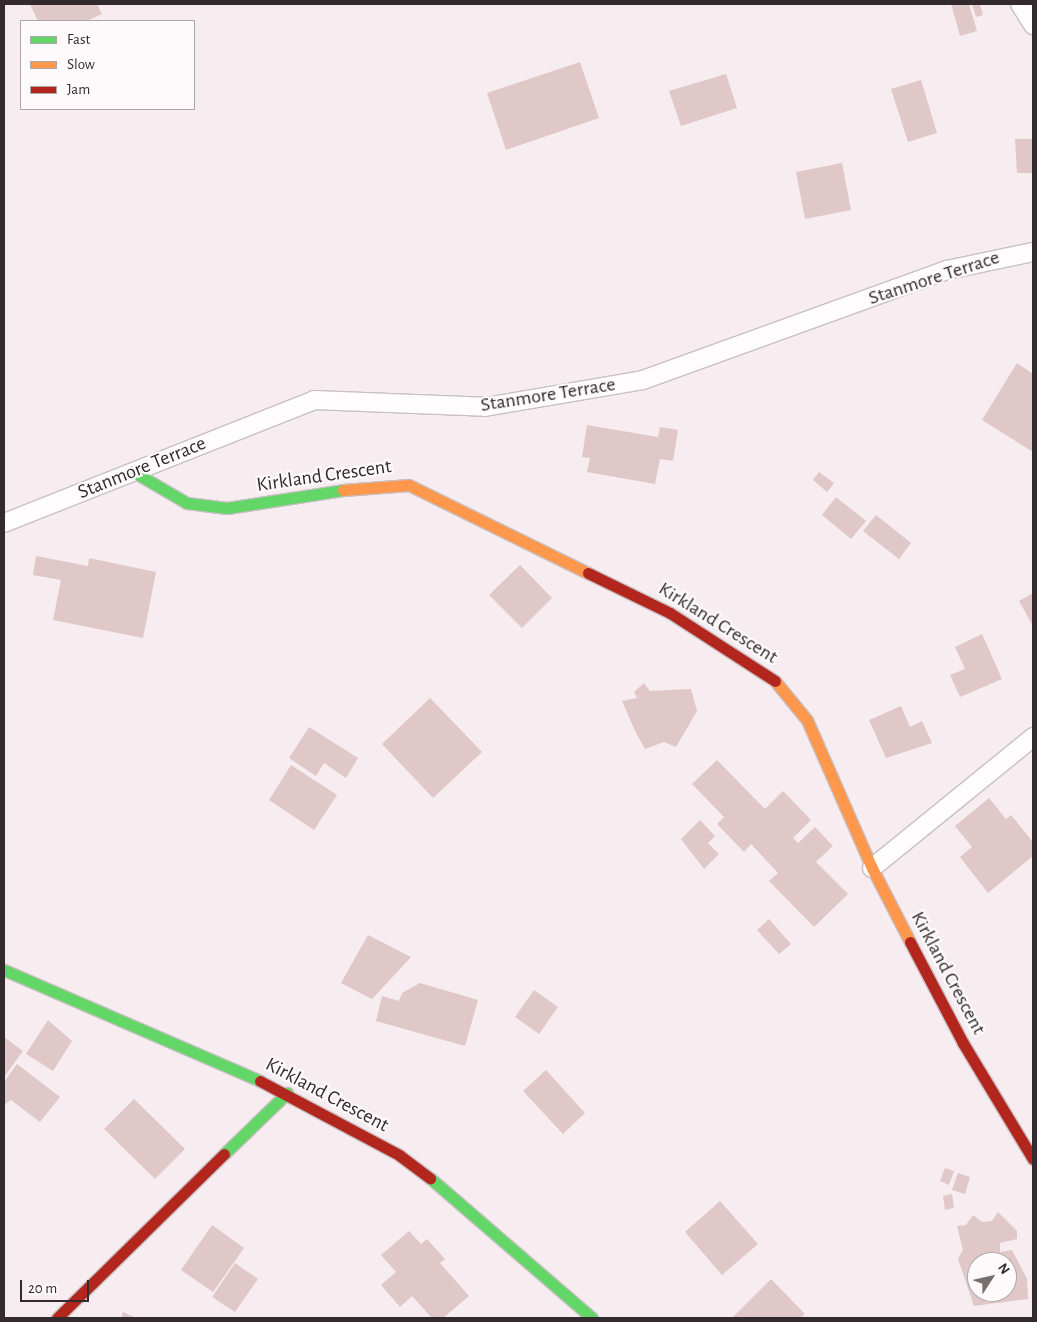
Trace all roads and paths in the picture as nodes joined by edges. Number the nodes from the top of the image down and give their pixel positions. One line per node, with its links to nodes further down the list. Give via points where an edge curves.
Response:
1 (1020, 4): 2 (street)
2 (1033, 25)
3 (1033, 252): 4 (street, Stanmore Terrace, via 947,270 643,380 485,407 314,400)
4 (132, 471): 5 (street, Stanmore Terrace); 7 (street, Kirkland Crescent, via 187,503 227,508 377,484 409,485 670,613 778,682 807,720)
5 (4, 523)
6 (1033, 737): 7 (street)
7 (872, 868): 10 (street, Kirkland Crescent, via 962,1042)
8 (4, 970): 9 (street, Kirkland Crescent)
9 (287, 1093): 11 (street); 12 (street, Kirkland Crescent, via 399,1155 460,1200)
10 (1033, 1159)
11 (56, 1318)
12 (592, 1318)

